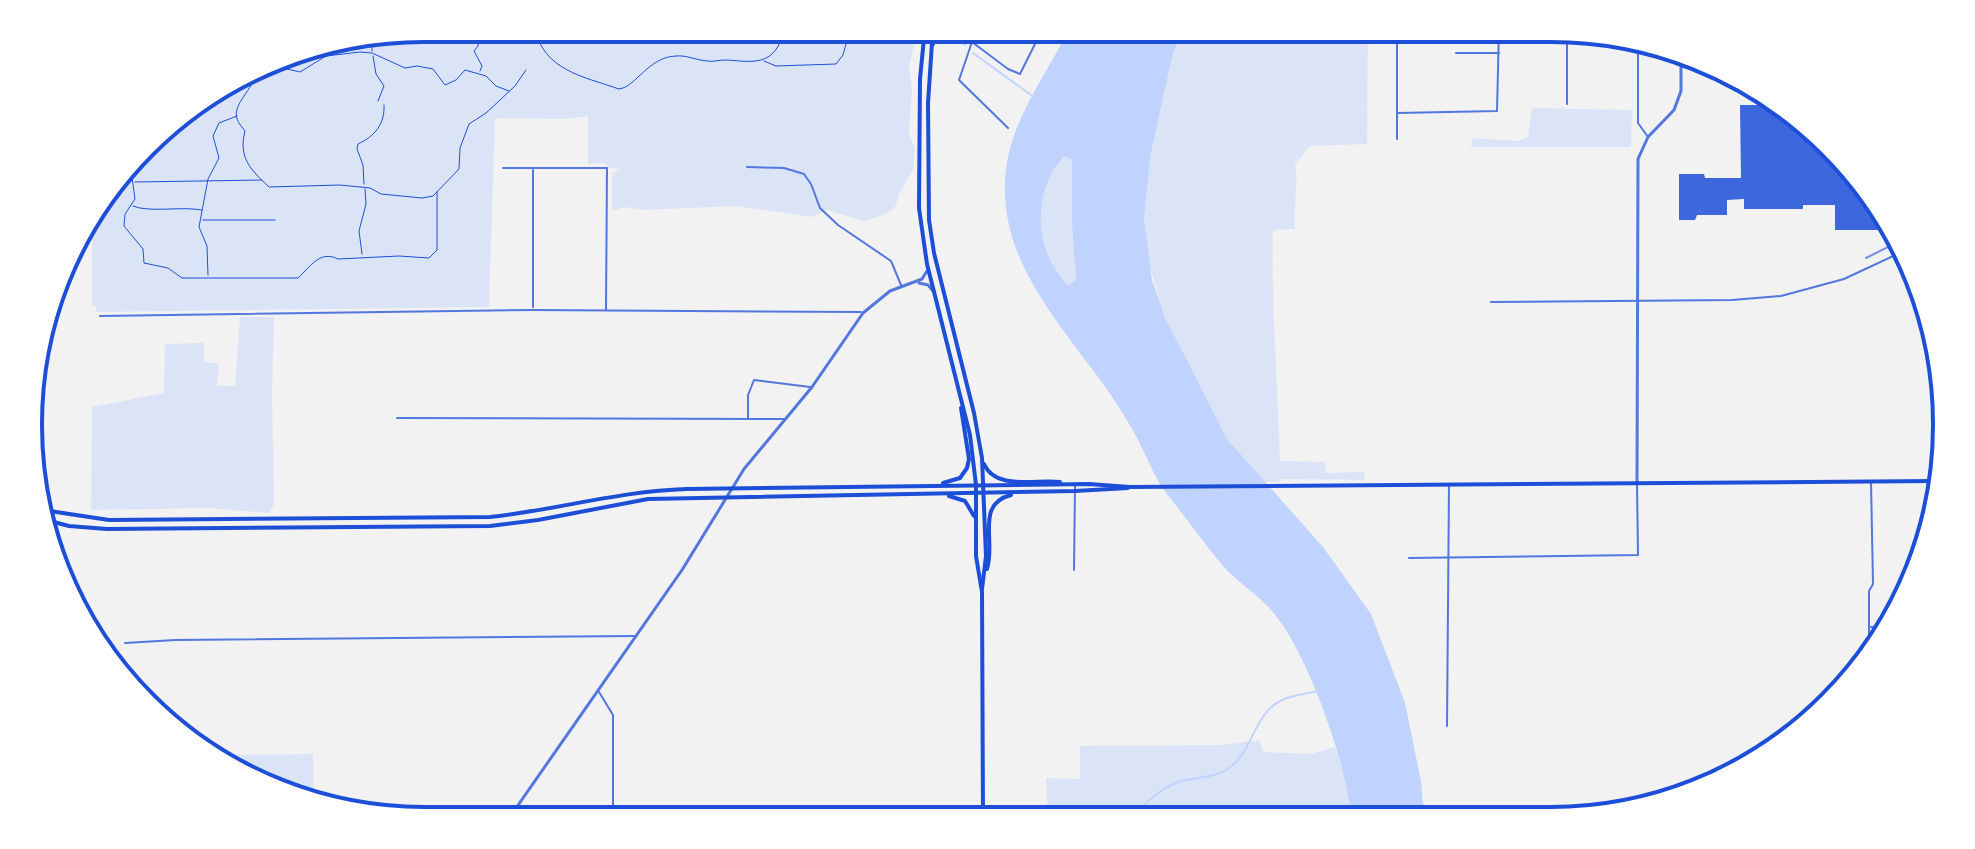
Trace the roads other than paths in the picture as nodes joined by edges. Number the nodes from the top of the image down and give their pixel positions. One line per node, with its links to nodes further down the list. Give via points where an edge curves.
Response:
1 (923, 42): 22 (main road, via 919,185)
2 (932, 42): 37 (main road, via 931,237)
3 (972, 42): 5 (street, via 1020,74)
4 (972, 42): 15 (street, via 959,80)
5 (1036, 42)
6 (1397, 42): 14 (street)
7 (1499, 42): 11 (street)
8 (1567, 43): 13 (street)
9 (1638, 52): 16 (street, via 1638,123)
10 (1456, 53): 11 (street)
11 (1499, 53): 14 (street, via 1497,111)
12 (1681, 65): 16 (street, via 1674,110)
13 (1567, 104)
14 (1397, 113): 17 (street)
15 (1008, 128)
16 (1648, 137): 26 (street, via 1638,159)
17 (1397, 139)
18 (747, 167): 24 (street, via 804,174 820,208 891,261)
19 (503, 168): 20 (street)
20 (533, 169): 28 (street); 29 (street, via 607,168)
21 (1894, 256): 26 (street, via 1844,279 1781,296)
22 (928, 268): 23 (street); 25 (main road)
23 (915, 283): 24 (street); 25 (street)
24 (901, 286): 30 (street)
25 (934, 292): 33 (main road)
26 (1636, 301): 27 (street); 40 (street)
27 (1491, 302)
28 (533, 310): 29 (street); 31 (street)
29 (606, 310): 30 (street)
30 (863, 313): 32 (street)
31 (100, 316)
32 (812, 387): 35 (street, via 754,380); 36 (street)
33 (961, 398): 43 (main road, via 967,468 955,480); 44 (main road)
34 (397, 418): 35 (street)
35 (748, 419): 36 (street)
36 (786, 419): 47 (street)
37 (982, 458): 41 (main road, via 999,480); 45 (main road)
38 (1870, 481): 39 (main road); 40 (main road); 62 (street)
39 (1929, 481)
40 (1637, 483): 42 (main road); 57 (street, via 1638,555)
41 (1072, 484): 45 (main road); 46 (main road); 48 (street)
42 (1449, 484): 46 (main road); 57 (street)
43 (929, 485): 44 (main road); 47 (main road)
44 (976, 485): 45 (main road); 50 (main road)
45 (985, 485): 51 (main road)
46 (1130, 487): 48 (main road)
47 (733, 488): 53 (street); 54 (main road, via 647,491 490,517 109,520)
48 (1075, 491): 49 (main road); 59 (street)
49 (1023, 492): 51 (main road); 60 (main road, via 992,505)
50 (976, 493): 51 (main road); 52 (main road); 56 (main road)
51 (985, 493): 60 (main road)
52 (875, 494): 53 (main road); 56 (main road, via 956,497 969,505)
53 (727, 497): 55 (main road, via 648,499 490,526 107,529); 64 (street)
54 (52, 512)
55 (55, 522)
56 (976, 526): 61 (main road)
57 (1450, 557): 58 (street); 68 (street)
58 (1409, 558)
59 (1074, 570)
60 (985, 575): 61 (main road)
61 (982, 592): 71 (main road)
62 (1869, 627): 63 (street); 65 (street)
63 (1875, 627)
64 (636, 636): 66 (street); 67 (street)
65 (1869, 637)
66 (125, 643)
67 (598, 691): 69 (street); 70 (street, via 613,715)
68 (1447, 726)
69 (517, 807)
70 (613, 807)
71 (983, 807)

